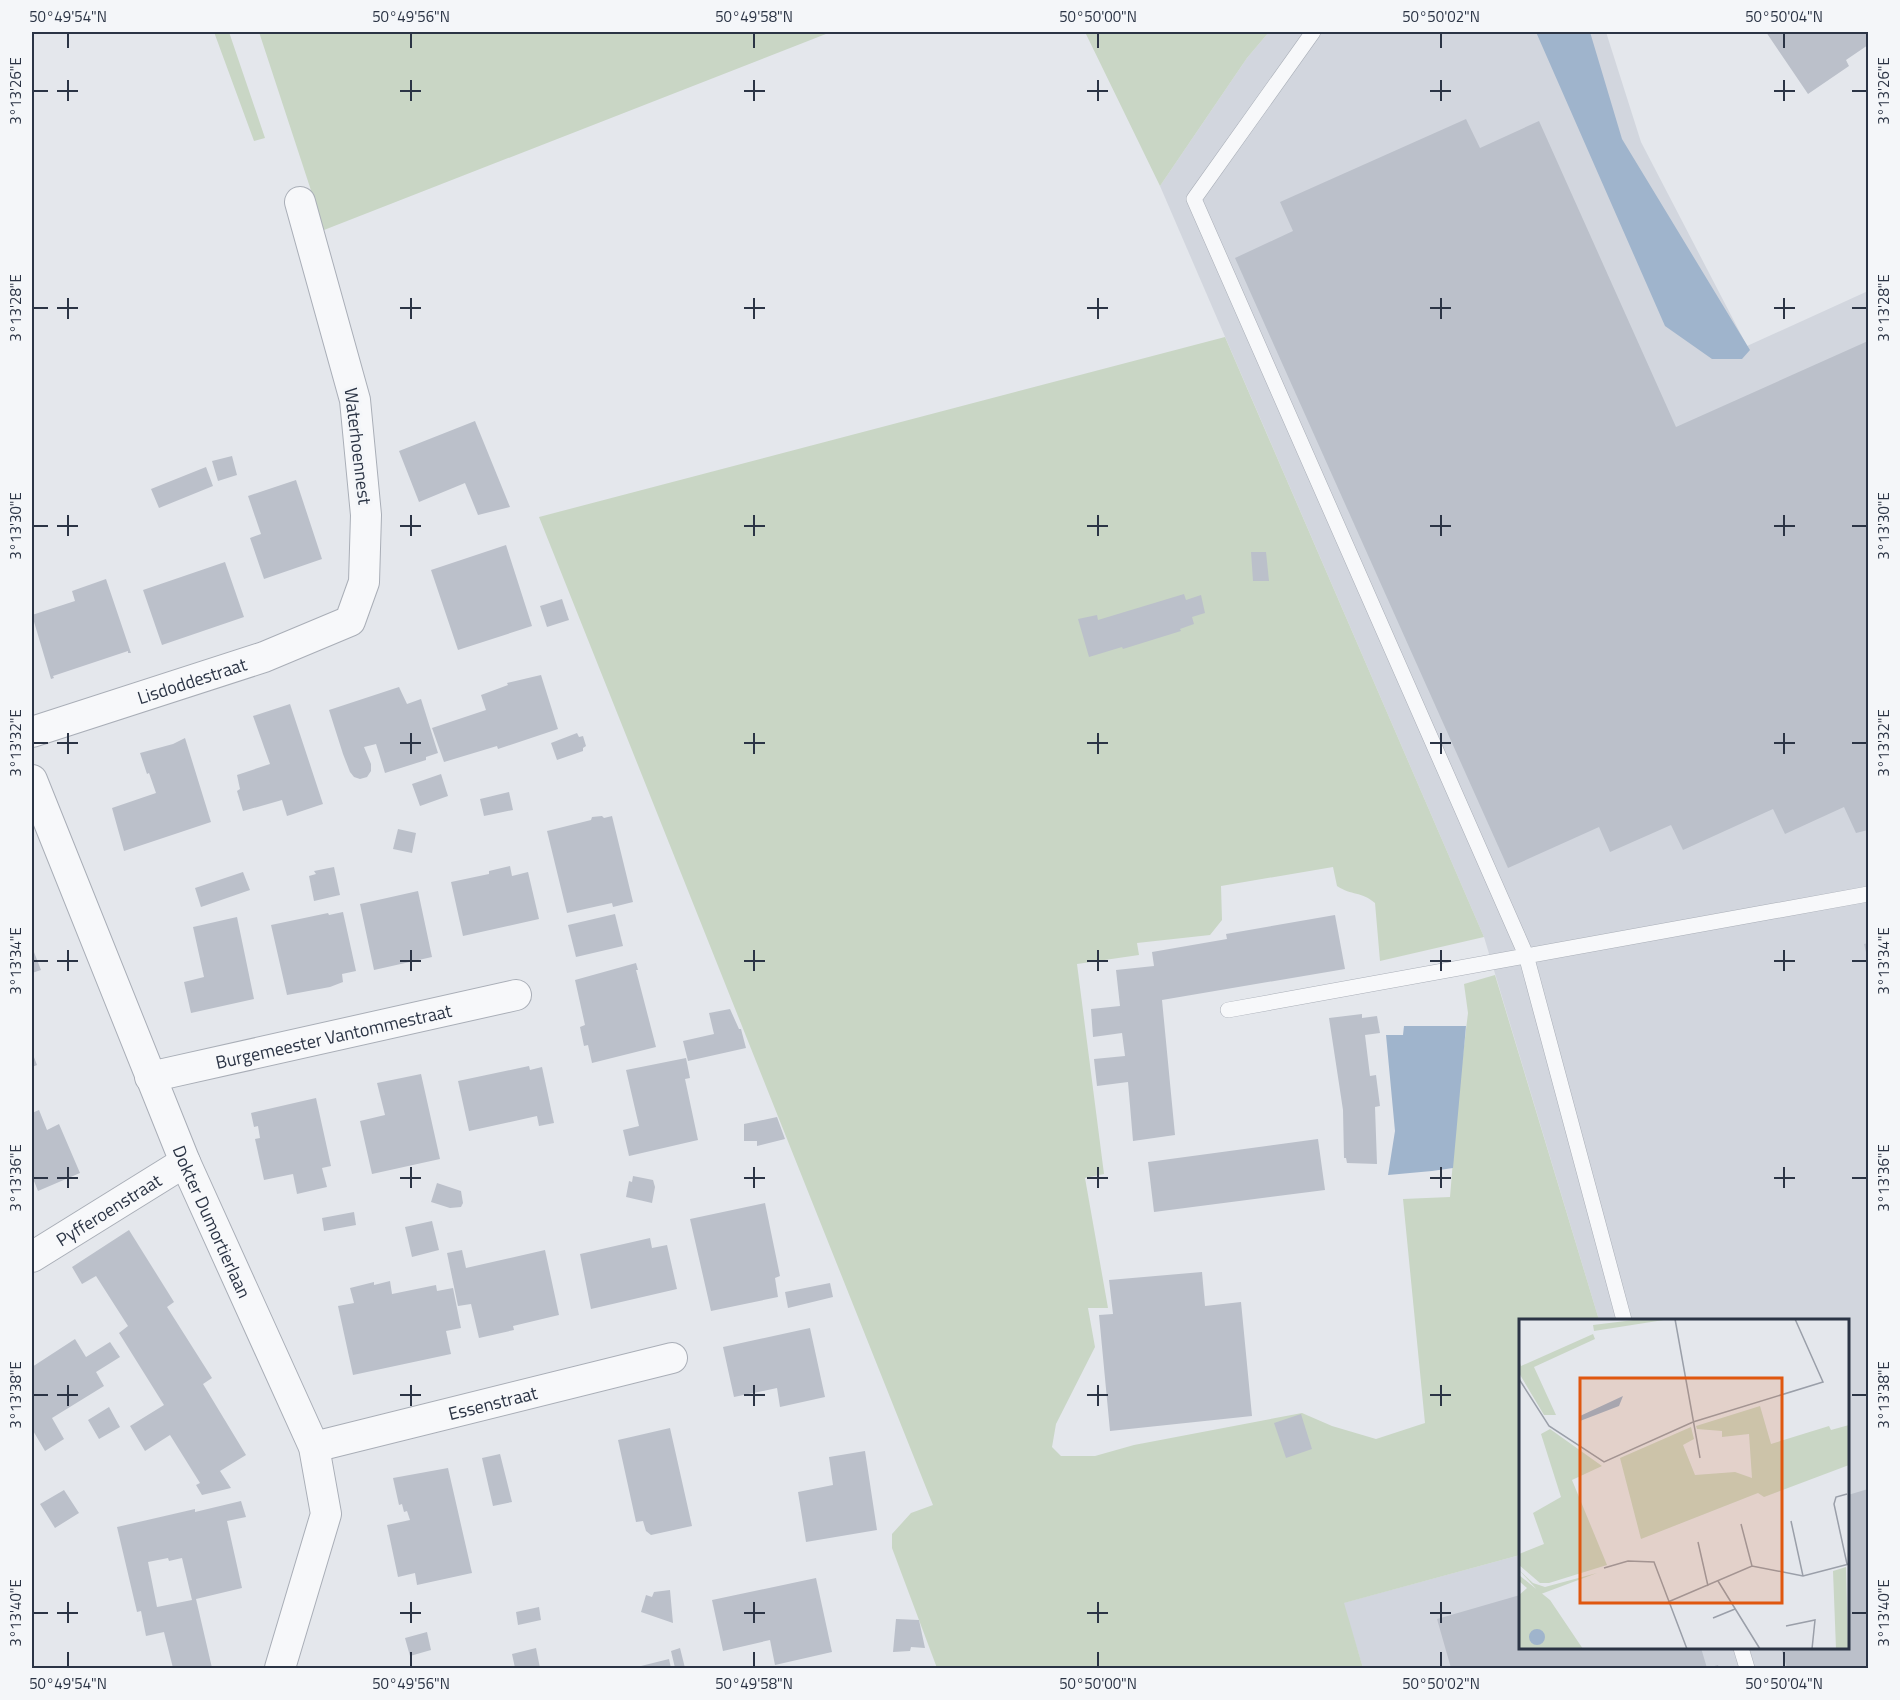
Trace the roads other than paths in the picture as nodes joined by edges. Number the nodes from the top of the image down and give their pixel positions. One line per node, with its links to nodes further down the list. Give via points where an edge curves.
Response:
1 (1314, 32): 7 (lane, via 1194,199)
2 (300, 202): 3 (street, Waterhoennest, via 355,400 366,515 364,582)
3 (350, 621): 4 (street, Lisdoddestraat, via 264,657)
4 (32, 732)
5 (32, 780): 10 (street, Dokter Dumortierlaan)
6 (1869, 894): 7 (lane)
7 (1526, 955): 9 (lane); 13 (lane)
8 (516, 994): 10 (street, Burgemeester Vantommestraat)
9 (1228, 1010)
10 (150, 1077): 11 (street, Dokter Dumortierlaan)
11 (185, 1162): 12 (street, Pyfferoenstraat); 15 (street, Dokter Dumortierlaan)
12 (32, 1257)
13 (1624, 1319)
14 (672, 1358): 15 (street, Essenstraat)
15 (314, 1447): 17 (street, Dokter Dumortierlaan, via 326,1514)
16 (1742, 1649): 18 (lane)
17 (280, 1668)
18 (1747, 1668)

